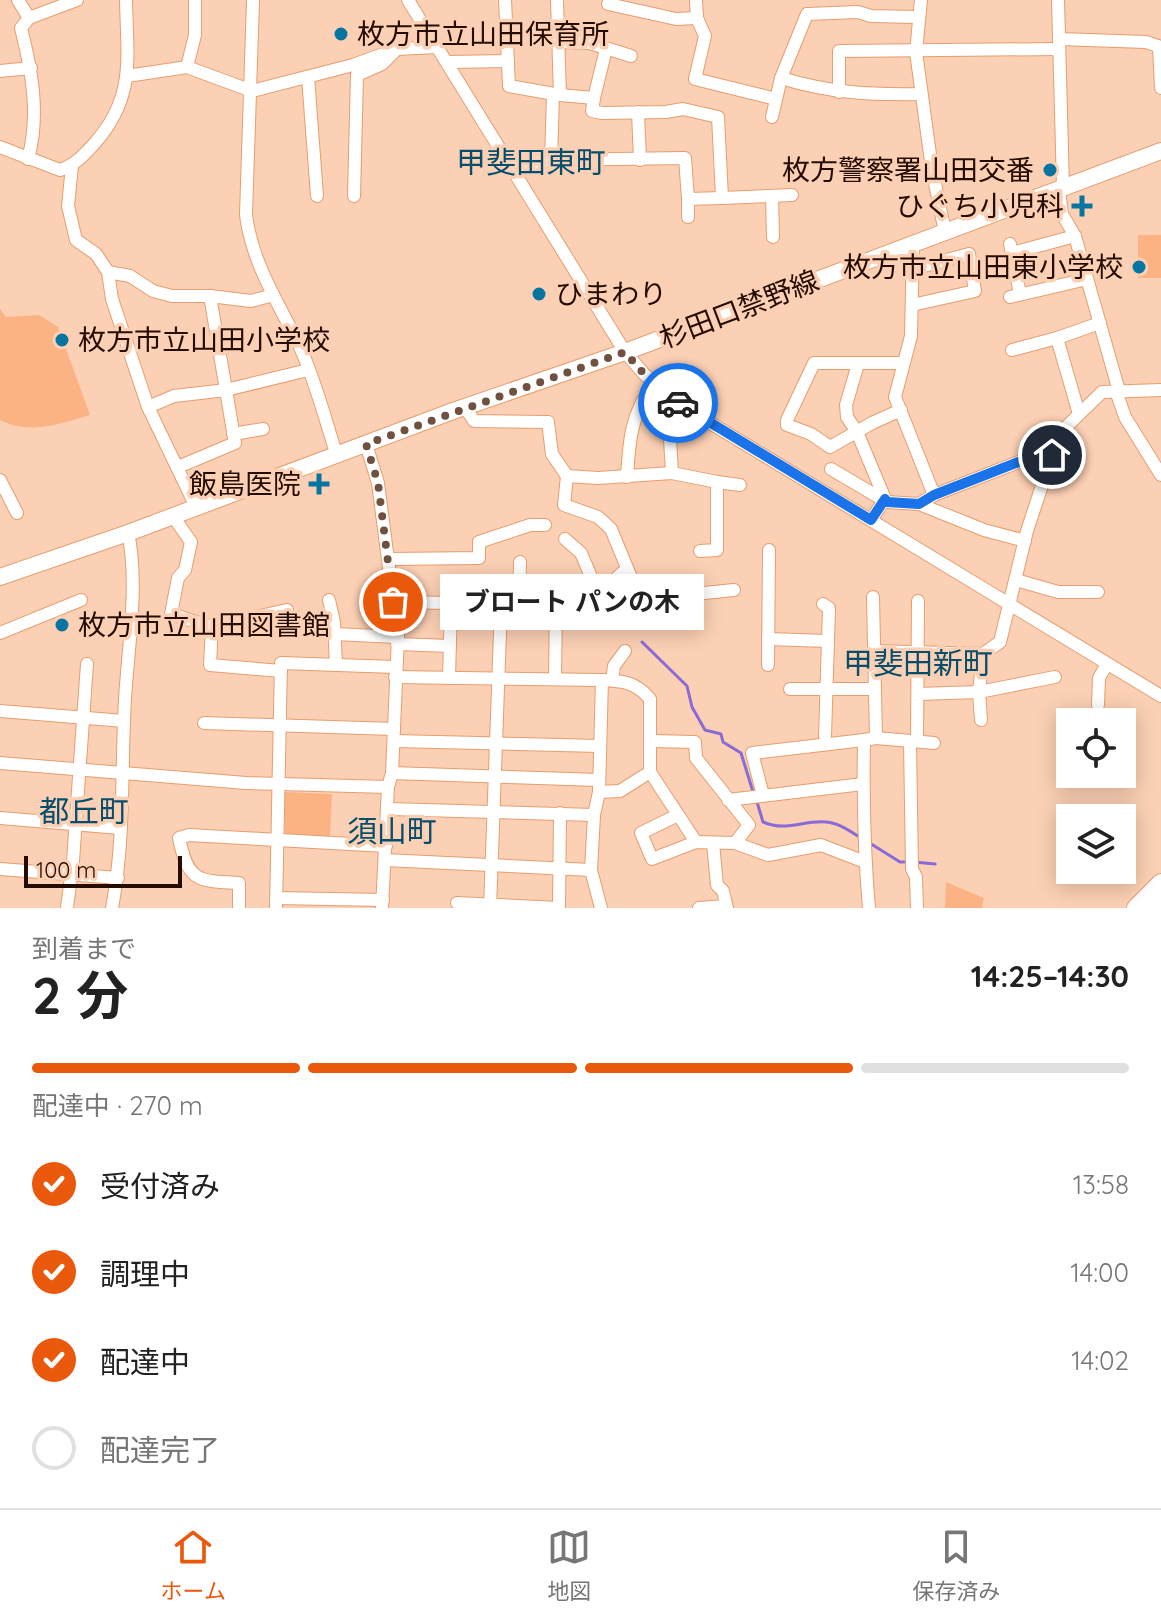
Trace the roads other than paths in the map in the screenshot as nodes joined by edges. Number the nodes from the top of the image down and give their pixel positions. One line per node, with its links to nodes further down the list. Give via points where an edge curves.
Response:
1 (18, 0): 15 (street)
2 (77, 0): 15 (street)
3 (126, 0): 30 (street)
4 (195, 0): 27 (street, via 195,35)
5 (253, 0): 34 (street)
6 (408, 0): 19 (street)
7 (505, 0): 25 (street)
8 (557, 0): 17 (street)
9 (696, 0): 16 (street)
10 (921, 0): 14 (street)
11 (1058, 0): 18 (street)
12 (608, 4): 16 (street, via 650,9 676,19)
13 (807, 7): 14 (street); 32 (street)
14 (917, 17): 23 (street)
15 (29, 18): 28 (street, via 21,28)
16 (697, 18): 39 (street, via 705,36 695,79)
17 (558, 42): 22 (street); 37 (street)
18 (1059, 44): 20 (street, via 1146,42); 23 (street); 49 (street)
19 (437, 47): 21 (street); 26 (street)
20 (1160, 47): 33 (street)
21 (397, 49): 31 (street); 52 (street, via 382,64 357,75)
22 (606, 49): 24 (street); 38 (street)
23 (916, 52): 35 (street, via 839,51); 36 (street)
24 (631, 56)
25 (508, 61): 26 (street); 37 (street, via 509,86)
26 (447, 62): 48 (street)
27 (187, 67): 30 (street); 34 (street)
28 (31, 68): 29 (street); 44 (street, via 35,134)
29 (0, 71)
30 (127, 76): 47 (street, via 112,123)
31 (308, 77): 34 (street); 51 (street)
32 (781, 78): 35 (street); 39 (street)
33 (1161, 88)
34 (252, 91): 64 (street, via 246,215 255,255)
35 (839, 92): 36 (street)
36 (921, 94): 57 (street)
37 (556, 95): 38 (street); 45 (street)
38 (594, 98): 40 (street, via 592,111)
39 (776, 99): 41 (street)
40 (638, 112): 46 (street); 54 (street, via 683,109 718,117)
41 (772, 117)
42 (0, 147): 44 (street)
43 (1161, 151): 49 (main road, 杉田口禁野線)
44 (28, 159): 47 (street, via 60,170)
45 (551, 160): 46 (street); 48 (street)
46 (640, 160): 55 (street, via 685,158)
47 (72, 166): 62 (street, via 68,206 76,240 96,254)
48 (510, 167): 70 (street)
49 (1061, 188): 57 (main road, 杉田口禁野線); 58 (street, via 1062,214)
50 (792, 195): 53 (street)
51 (317, 196)
52 (354, 196)
53 (772, 196): 54 (street); 59 (street)
54 (722, 198): 55 (street)
55 (688, 199): 56 (street)
56 (688, 217)
57 (945, 232): 60 (main road, 杉田口禁野線)
58 (1075, 236): 63 (street); 63 (street, via 1011,248 1015,296)
59 (773, 237)
60 (913, 244): 61 (street); 70 (main road, 杉田口禁野線)
61 (913, 269): 66 (street); 66 (street, via 969,254 975,291)
62 (108, 272): 65 (street, via 172,296); 78 (street)
63 (1087, 279): 67 (street)
64 (273, 295): 65 (street, via 251,301); 73 (street)
65 (210, 296): 75 (street)
66 (912, 305): 71 (street)
67 (1100, 323): 68 (street); 77 (street)
68 (1057, 338): 69 (street); 81 (street)
69 (1012, 350)
70 (625, 352): 74 (street); 79 (main road, 杉田口禁野線)
71 (903, 363): 72 (street); 80 (street, via 895,397)
72 (858, 364): 84 (street, via 846,405); 84 (street, via 814,363 787,420 787,425 830,447)
73 (308, 370): 75 (street); 88 (street)
74 (654, 384): 94 (street, via 640,402); 104 (street)
75 (226, 390): 78 (street, via 174,396); 85 (street)
76 (1161, 390): 77 (street)
77 (1117, 391): 81 (street, via 1102,392); 92 (street, via 1125,417)
78 (148, 407): 89 (street)
79 (465, 407): 86 (main road, 杉田口禁野線); 93 (street, via 474,421 548,422 552,454)
80 (901, 410): 84 (street); 98 (street)
81 (1079, 414): 87 (street, via 1064,429)
82 (669, 422): 91 (street)
83 (263, 429): 85 (street)
84 (857, 432): 99 (street)
85 (233, 434): 89 (street, via 235,443)
86 (366, 444): 88 (main road, 杉田口禁野線); 111 (street, via 378,483)
87 (1053, 453): 98 (street); 108 (street)
88 (337, 456): 101 (main road, 杉田口禁野線)
89 (178, 467): 101 (street)
90 (831, 469): 99 (street)
91 (672, 473): 94 (street); 96 (street)
92 (1161, 475)
93 (567, 476): 94 (street); 113 (street, via 564,505 598,517 611,529)
94 (627, 477)
95 (0, 479): 102 (street)
96 (717, 482): 97 (street); 110 (street, via 723,550)
97 (740, 485)
98 (934, 495): 100 (street)
99 (885, 499): 100 (street); 104 (street)
100 (919, 504): 108 (street)
101 (196, 507): 103 (main road, 杉田口禁野線)
102 (17, 513)
103 (175, 515): 106 (main road, 杉田口禁野線); 132 (street, via 191,542 171,614)
104 (871, 520): 128 (street)
105 (545, 525): 111 (street, via 479,542 479,558)
106 (128, 533): 114 (main road, 杉田口禁野線); 164 (street, via 133,560)
107 (565, 539): 118 (street, via 581,553)
108 (1025, 541): 115 (street)
109 (769, 550): 135 (street)
110 (700, 551)
111 (389, 559): 123 (street)
112 (520, 562): 125 (street)
113 (627, 569): 116 (street, via 637,592 648,600); 118 (street)
114 (0, 577)
115 (1016, 580): 117 (street, via 1058,592); 128 (street)
116 (734, 590)
117 (1098, 592)
118 (598, 593): 126 (street); 131 (street)
119 (873, 597): 140 (street)
120 (81, 600): 133 (street)
121 (329, 600): 134 (street)
122 (918, 601): 141 (street)
123 (393, 602): 136 (street); 138 (street, via 451,603)
124 (474, 604): 129 (street)
125 (519, 604): 126 (street); 129 (street)
126 (556, 604): 152 (street)
127 (823, 604): 137 (street, via 829,608)
128 (1010, 604): 142 (street, via 1000,642); 144 (street)
129 (501, 605): 151 (street)
130 (287, 610): 132 (street)
131 (637, 623)
132 (212, 627): 147 (street, via 210,665)
133 (0, 633)
134 (334, 634): 136 (street); 145 (street)
135 (768, 639): 137 (street); 146 (street)
136 (397, 641): 138 (street); 148 (street)
137 (827, 641): 155 (street)
138 (450, 646): 150 (street)
139 (625, 651): 153 (street)
140 (874, 651): 141 (street); 156 (street)
141 (918, 652): 142 (street); 158 (street)
142 (983, 654): 157 (street)
143 (87, 664): 162 (street)
144 (1107, 664): 159 (street); 160 (street, via 1099,678)
145 (336, 665): 147 (street, via 281,663); 148 (street)
146 (768, 665)
147 (281, 671): 166 (street)
148 (395, 672): 150 (street); 167 (street)
149 (1055, 677): 157 (street)
150 (449, 678): 151 (street)
151 (497, 679): 152 (street); 172 (street)
152 (555, 679): 153 (street)
153 (607, 680): 170 (street, via 640,687 650,699); 174 (street)
154 (790, 689): 155 (street)
155 (826, 689): 156 (street); 168 (street)
156 (875, 689): 169 (street)
157 (979, 692): 158 (street); 163 (street)
158 (918, 694): 171 (street)
159 (1161, 696)
160 (1098, 705)
161 (0, 711): 162 (street)
162 (83, 719): 164 (street); 176 (street)
163 (981, 720)
164 (124, 721): 179 (street)
165 (204, 723): 166 (street)
166 (281, 727): 167 (street); 182 (street)
167 (394, 735): 172 (street); 178 (street)
168 (825, 736)
169 (870, 739): 171 (street); 181 (street); 185 (street, via 752,753)
170 (652, 741): 177 (street); 186 (street, via 695,742 696,758)
171 (913, 741): 173 (street); 222 (street)
172 (495, 743): 174 (street); 180 (street)
173 (934, 743)
174 (600, 746): 183 (street)
175 (0, 763): 176 (street)
176 (79, 770): 179 (street); 193 (street)
177 (650, 772): 183 (street, via 620,791); 191 (street)
178 (392, 773): 180 (street); 184 (street)
179 (124, 775): 182 (street); 194 (street)
180 (494, 776): 183 (street); 188 (street)
181 (863, 784): 185 (street); 201 (street)
182 (278, 785): 184 (street); 195 (street)
183 (599, 786): 190 (street)
184 (388, 787): 187 (street)
185 (757, 796): 186 (street)
186 (728, 800): 198 (street, via 749,825)
187 (389, 809): 188 (street); 199 (street)
188 (493, 811): 189 (street); 202 (street)
189 (560, 813): 190 (street); 203 (street)
190 (594, 815): 205 (street)
191 (678, 815): 196 (street); 196 (street, via 641,833 652,859)
192 (0, 818): 193 (street)
193 (76, 825): 194 (street); 206 (street)
194 (120, 828): 207 (street)
195 (278, 842): 199 (street); 210 (street); 217 (street, via 179,838 188,870 201,881 239,883)
196 (696, 842): 197 (street)
197 (713, 843): 198 (street); 214 (street, via 717,885)
198 (735, 843): 201 (street, via 768,855 821,845)
199 (386, 846): 200 (street)
200 (385, 860): 202 (street); 212 (street)
201 (865, 862): 221 (street)
202 (491, 865): 203 (street); 213 (street)
203 (559, 868): 205 (street); 218 (street)
204 (0, 869): 206 (street)
205 (591, 870): 219 (street)
206 (72, 874): 207 (street); 215 (street)
207 (118, 878): 216 (street)
208 (1161, 883): 223 (highway)
209 (1161, 901): 224 (highway)
210 (276, 903): 212 (street)
211 (457, 903): 213 (street)
212 (382, 904)
213 (490, 906): 218 (street)
214 (726, 907): 220 (street)
215 (67, 908)
216 (112, 908)
217 (239, 908)
218 (559, 908)
219 (601, 908)
220 (699, 908)
221 (869, 908)
222 (917, 908)
223 (1136, 908)
224 (1154, 908)

